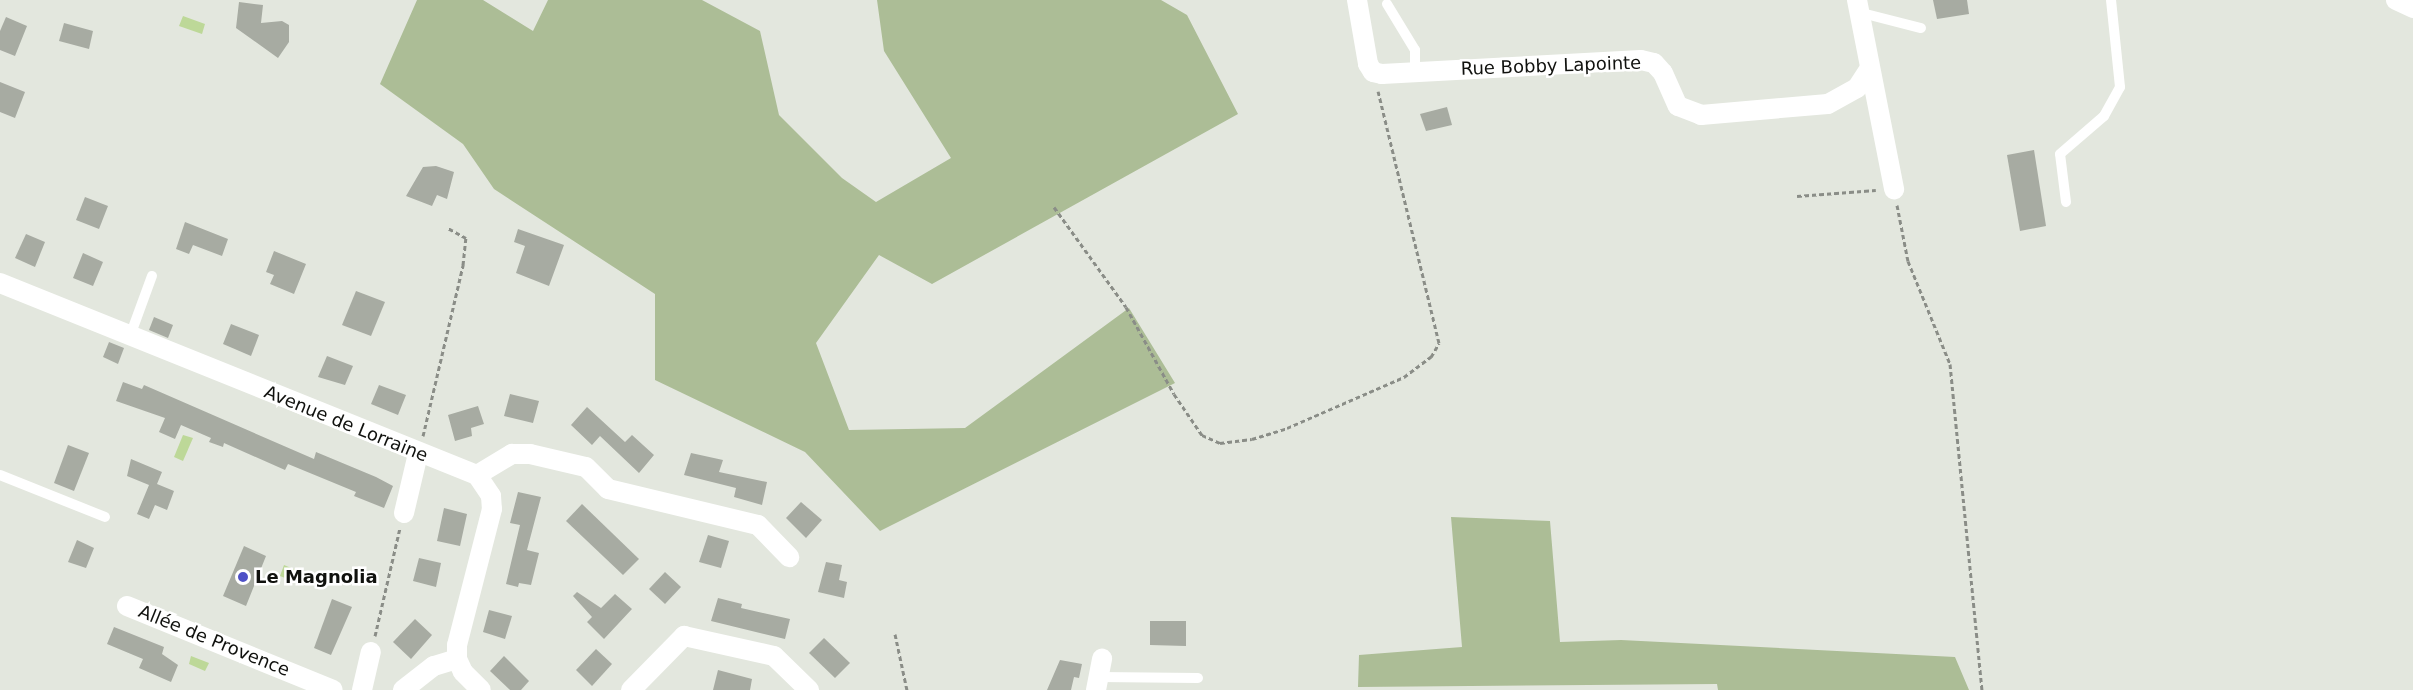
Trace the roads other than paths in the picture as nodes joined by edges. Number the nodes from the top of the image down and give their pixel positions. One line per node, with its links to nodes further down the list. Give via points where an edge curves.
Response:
1 (1357, 0): 9 (street, Rue Bobby Lapointe, via 1373,72)
2 (2110, 0): 11 (lane, via 2120,87 2104,116 2060,153)
3 (2396, 0): 6 (street)
4 (1387, 4): 9 (lane, via 1415,50)
5 (1858, 6): 7 (lane); 8 (street)
6 (2413, 8)
7 (1921, 28)
8 (1868, 71): 9 (street, Rue Bobby Lapointe, via 1857,88 1827,104 1701,115 1678,105 1663,73 1654,63 1641,60); 10 (street)
9 (1415, 72)
10 (1894, 189)
11 (2066, 202)
12 (152, 276): 14 (lane)
13 (0, 283): 14 (street, Avenue de Lorraine)
14 (130, 336): 15 (street, Avenue de Lorraine)
15 (418, 454): 17 (street, Avenue de Lorraine); 18 (street)
16 (0, 475): 19 (lane)
17 (477, 475): 20 (street, via 512,454 530,454 586,467 608,489 758,525); 23 (street, via 491,496 492,509 457,645)
18 (404, 513)
19 (105, 517)
20 (789, 557)
21 (127, 606): 26 (street, Allée de Provence)
22 (371, 652): 27 (street)
23 (457, 659): 28 (street, via 434,666); 29 (street, via 463,672)
24 (1099, 675): 25 (lane)
25 (1198, 678)
26 (333, 690)
27 (362, 690)
28 (403, 690)
29 (481, 690)
30 (631, 690): 31 (street, via 684,636 774,656)
31 (809, 690)

